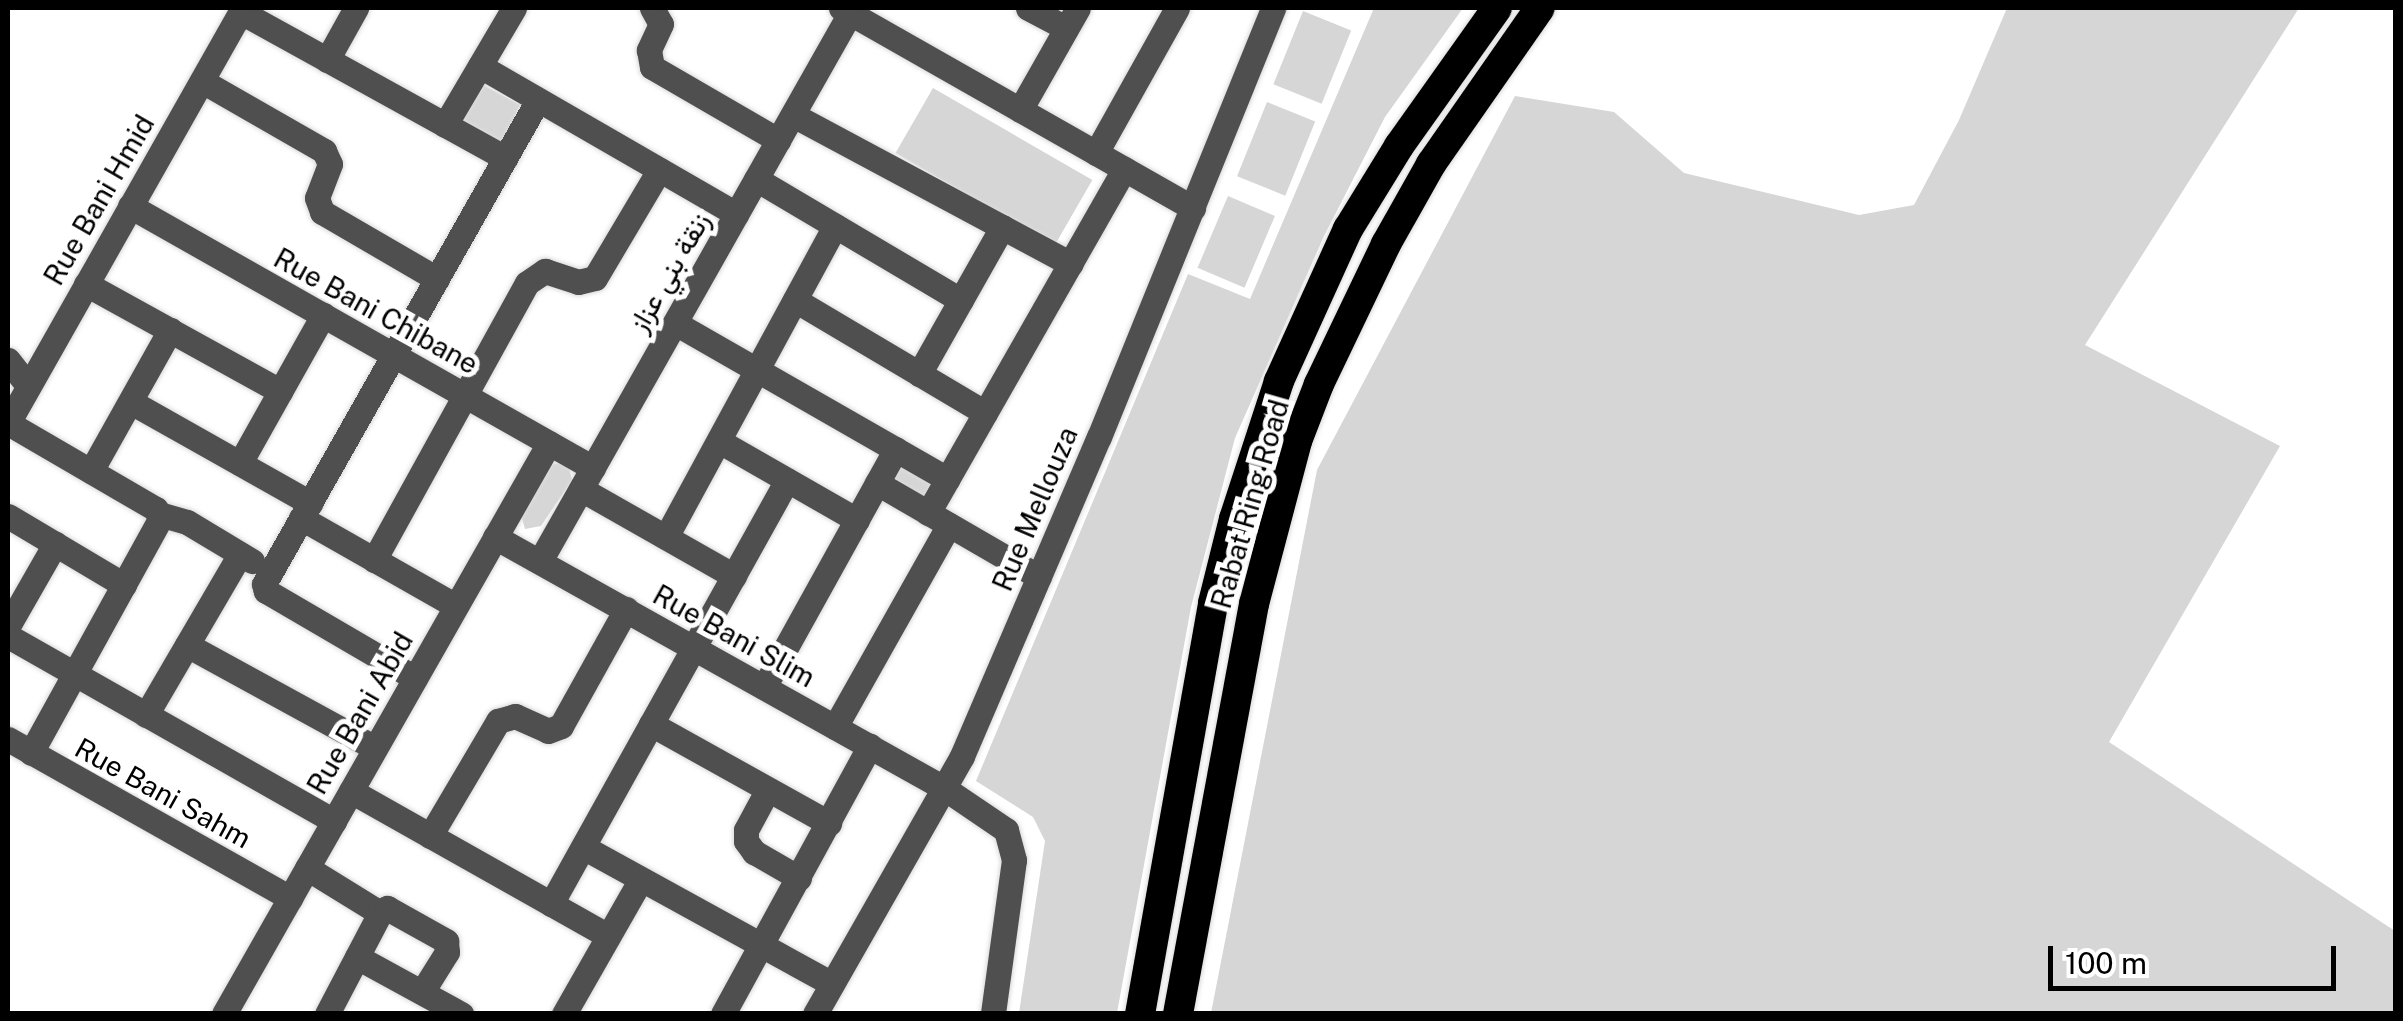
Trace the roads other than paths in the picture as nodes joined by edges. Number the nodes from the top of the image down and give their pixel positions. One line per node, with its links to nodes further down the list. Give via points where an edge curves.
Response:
1 (356, 8): 12 (street)
2 (514, 8): 13 (street)
3 (652, 8): 19 (street, via 661,24 649,50 652,67)
4 (1028, 8): 11 (street)
5 (1177, 8): 20 (street)
6 (1273, 8): 26 (street, Rue Mellouza)
7 (1497, 8): 113 (highway, Rabat Ring Road, via 1348,229 1279,381 1212,604)
8 (1540, 8): 114 (highway, Rabat Ring Road, via 1431,164 1386,244 1297,441 1254,604)
9 (242, 10): 12 (street); 14 (street, Rue Bani Hmid)
10 (846, 10): 16 (street); 17 (street, زنقة بني عزاز)
11 (1072, 18): 16 (street)
12 (327, 60): 18 (street)
13 (480, 66): 15 (street); 18 (street)
14 (202, 81): 25 (street, Rue Bani Hmid); 31 (street, via 324,151 330,164 317,198 322,212)
15 (538, 100): 21 (street); 23 (street)
16 (1020, 110): 20 (street)
17 (792, 115): 19 (street, زنقة بني عزاز); 29 (street)
18 (445, 125): 21 (street)
19 (778, 140): 24 (street, زنقة بني عزاز)
20 (1096, 153): 22 (street)
21 (505, 158): 31 (street)
22 (1124, 169): 26 (street); 30 (street)
23 (659, 170): 27 (street); 44 (street, via 595,278 578,282 545,271 530,279)
24 (756, 179): 27 (street, زنقة بني عزاز); 28 (street)
25 (130, 206): 32 (street, Rue Bani Hmid); 35 (street, Rue Bani Chibane)
26 (1193, 208): 70 (street, Rue Mellouza)
27 (736, 214): 36 (street, زنقة بني عزاز)
28 (836, 226): 33 (street); 34 (street)
29 (1002, 227): 30 (street); 34 (street)
30 (1070, 264): 46 (street)
31 (436, 279): 38 (street)
32 (86, 284): 37 (street); 42 (street, Rue Bani Hmid)
33 (795, 300): 40 (street); 41 (street)
34 (961, 300): 41 (street)
35 (323, 315): 38 (street, Rue Bani Chibane); 43 (street)
36 (675, 323): 40 (street); 53 (street, زنقة بني عزاز)
37 (170, 330): 43 (street); 45 (street)
38 (394, 355): 44 (street, Rue Bani Chibane); 57 (street)
39 (8, 360): 42 (street)
40 (757, 370): 48 (street); 50 (street)
41 (919, 374): 46 (street)
42 (28, 386): 47 (street, Rue Bani Hmid)
43 (280, 391): 51 (street)
44 (465, 395): 49 (street, Rue Bani Chibane); 66 (street)
45 (131, 402): 51 (street); 52 (street)
46 (984, 413): 54 (street)
47 (8, 423): 52 (street)
48 (720, 441): 55 (street); 63 (street)
49 (549, 443): 53 (street, Rue Bani Chibane); 62 (street, Rue Bani Abid)
50 (896, 450): 54 (street); 56 (street)
51 (240, 463): 57 (street)
52 (91, 471): 58 (street)
53 (587, 478): 63 (street, Rue Bani Chibane); 67 (street, زنقة بني عزاز)
54 (947, 479): 60 (street)
55 (787, 480): 61 (street); 69 (street)
56 (877, 483): 60 (street); 61 (street)
57 (306, 511): 66 (street); 68 (street)
58 (160, 514): 65 (street, via 178,517); 71 (street)
59 (8, 516): 64 (street)
60 (939, 519): 70 (street); 83 (street)
61 (857, 520): 80 (street)
62 (496, 536): 67 (street, Rue Bani Slim); 72 (street, Rue Bani Abid)
63 (666, 537): 69 (street, Rue Bani Chibane)
64 (54, 544): 71 (street); 74 (street)
65 (240, 554): 68 (street); 76 (street)
66 (374, 560): 72 (street)
67 (540, 561): 73 (street, Rue Bani Slim)
68 (271, 572): 79 (street, via 266,591)
69 (734, 576): 77 (street)
70 (1038, 577): 88 (street, Rue Mellouza)
71 (124, 585): 78 (street)
72 (456, 606): 79 (street, Rue Bani Abid)
73 (626, 610): 77 (street, Rue Bani Slim); 93 (street, via 561,726 548,731 515,716 498,720)
74 (8, 626)
75 (8, 636): 78 (street)
76 (187, 645): 81 (street); 86 (street)
77 (694, 647): 80 (street, Rue Bani Slim); 82 (street)
78 (75, 674): 81 (street); 87 (street)
79 (415, 678): 86 (street, Rue Bani Abid)
80 (764, 687): 83 (street, Rue Bani Slim)
81 (146, 714): 91 (street)
82 (651, 724): 90 (street); 94 (street)
83 (835, 726): 85 (street, Rue Bani Slim)
84 (8, 740): 87 (street, Rue Bani Sahm)
85 (870, 746): 88 (street, Rue Bani Slim); 92 (street)
86 (375, 748): 89 (street, Rue Bani Abid)
87 (31, 753): 98 (street, Rue Bani Sahm)
88 (944, 788): 104 (street, Rue Mellouza); 112 (street, via 1006,830 1013,845)
89 (351, 791): 91 (street, Rue Bani Abid); 93 (street)
90 (767, 791): 92 (street); 96 (street, via 746,840 754,852)
91 (334, 822): 95 (street, Rue Bani Abid)
92 (829, 823): 96 (street)
93 (430, 836): 99 (street)
94 (583, 847): 97 (street); 99 (street)
95 (307, 868): 98 (street, Rue Bani Abid); 100 (street)
96 (799, 878): 102 (street)
97 (641, 879): 101 (street); 102 (street)
98 (290, 898): 106 (street, Rue Bani Abid)
99 (551, 904): 101 (street)
100 (380, 913): 103 (street); 105 (street, via 393,908 446,941 447,952)
101 (608, 936): 109 (street)
102 (762, 945): 104 (street); 110 (street)
103 (357, 957): 105 (street); 107 (street)
104 (832, 984): 111 (street, Rue Mellouza)
105 (422, 992): 108 (street)
106 (224, 1014)
107 (327, 1014)
108 (461, 1014)
109 (564, 1014)
110 (723, 1014)
111 (815, 1014)
112 (993, 1014)
113 (1140, 1014)
114 (1178, 1014)

